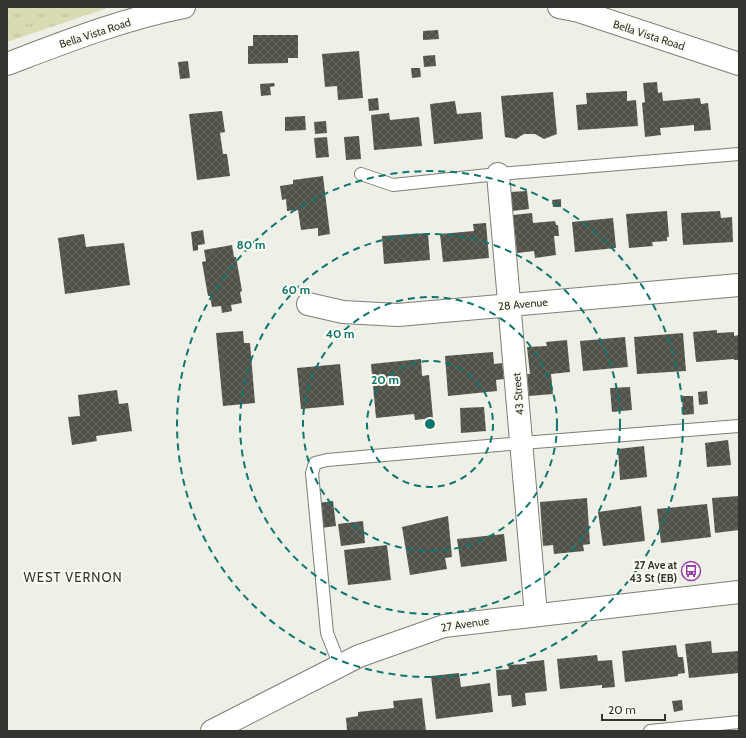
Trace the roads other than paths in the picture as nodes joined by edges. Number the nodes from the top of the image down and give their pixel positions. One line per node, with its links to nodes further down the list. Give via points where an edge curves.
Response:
1 (184, 7): 3 (street, Bella Vista Road, via 99,30)
2 (559, 7): 4 (street, Bella Vista Road, via 579,11)
3 (7, 64)
4 (739, 64)
5 (739, 154): 7 (lane)
6 (361, 174): 7 (lane, via 393,185)
7 (498, 174): 10 (street, 43 Street)
8 (739, 285): 10 (street, 28 Avenue)
9 (308, 304): 10 (street, 28 Avenue, via 343,312 398,315)
10 (510, 305): 12 (street, 43 Street)
11 (739, 426): 12 (lane)
12 (522, 443): 14 (street, 43 Street); 15 (lane, via 316,463 312,473 327,633)
13 (739, 592): 14 (street, 27 Avenue)
14 (536, 615): 15 (street, 27 Avenue, via 444,626 359,656)
15 (340, 666): 17 (street, 27 Avenue)
16 (739, 722): 18 (lane)
17 (212, 731)
18 (650, 731)

